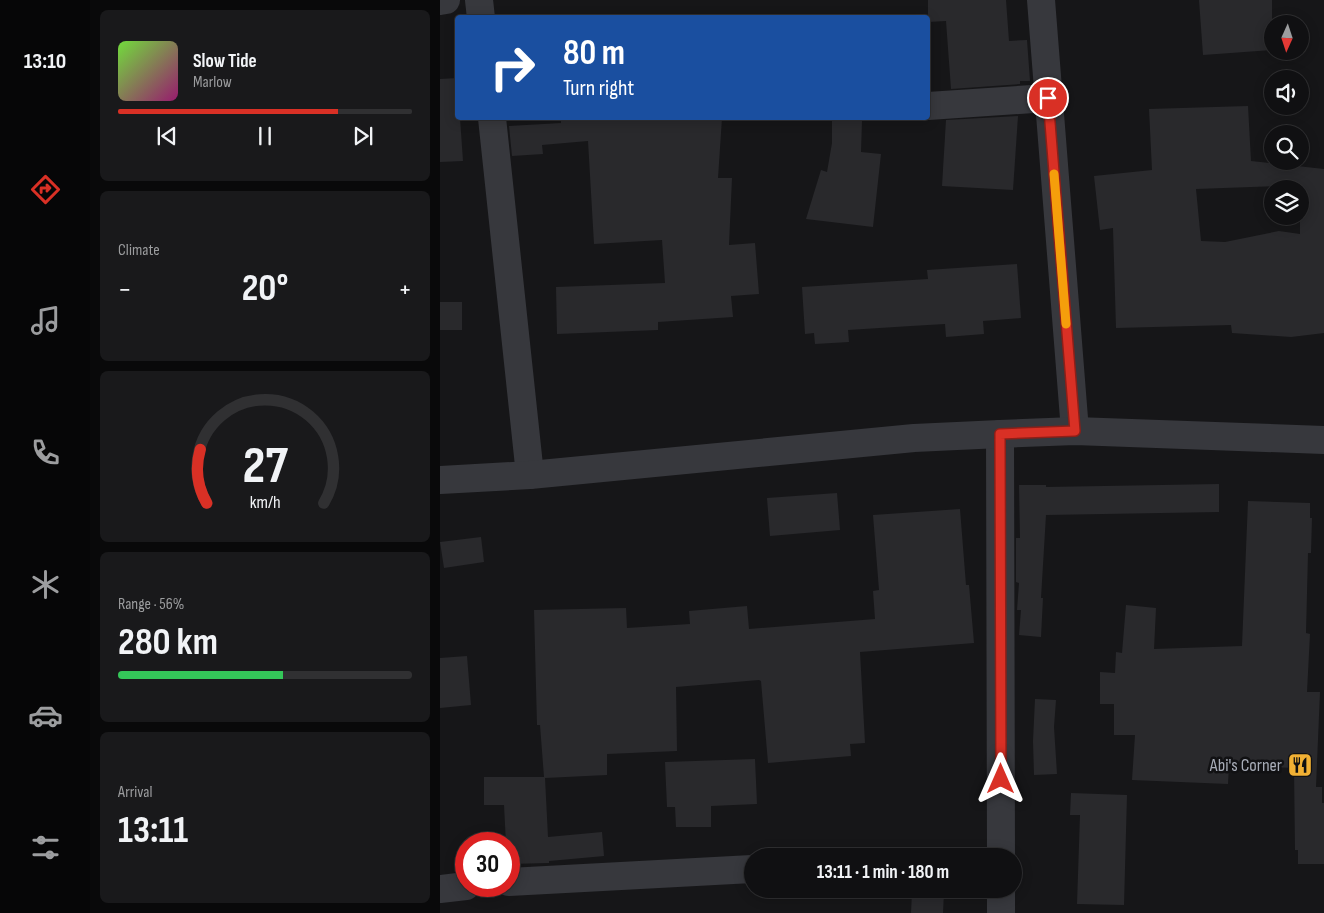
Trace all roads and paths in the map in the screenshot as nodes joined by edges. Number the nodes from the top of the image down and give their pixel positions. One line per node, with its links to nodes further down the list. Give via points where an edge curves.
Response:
1 (446, 0): 4 (street)
2 (479, 0): 5 (street)
3 (1041, 0): 6 (street)
4 (440, 1)
5 (481, 15)
6 (1048, 98): 7 (street); 9 (street)
7 (930, 106)
8 (492, 120): 12 (street)
9 (1075, 431): 10 (street); 11 (street)
10 (1000, 434): 12 (street, via 914,438); 14 (street)
11 (1324, 440)
12 (530, 474): 13 (street)
13 (440, 480)
14 (997, 848)
15 (744, 869): 16 (street)
16 (520, 881)
17 (455, 887): 18 (street)
18 (440, 889)
19 (1001, 898): 20 (street)
20 (1001, 913)

